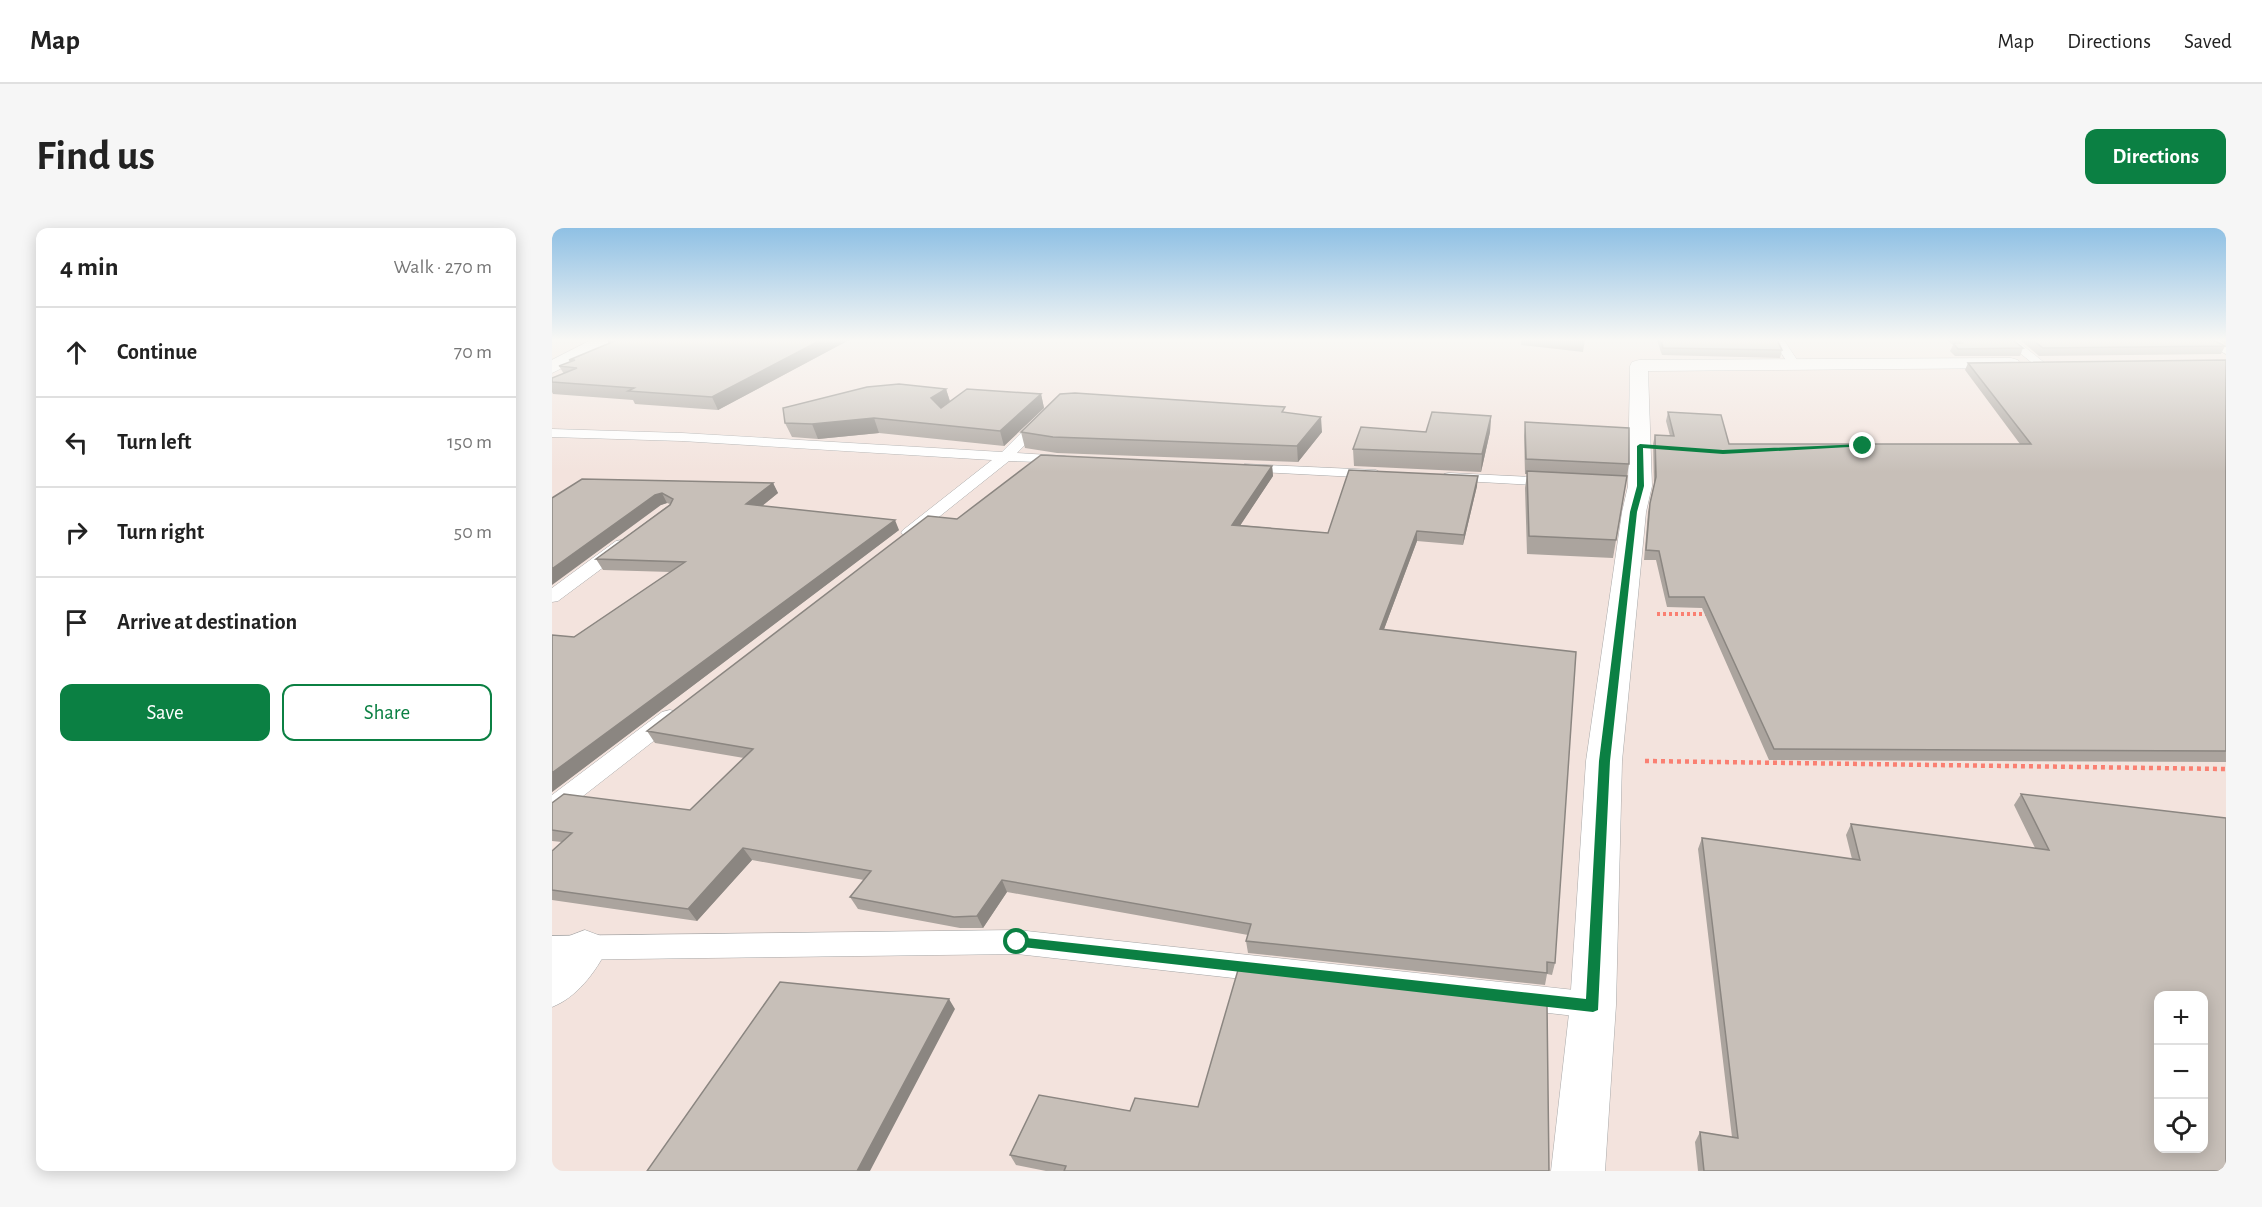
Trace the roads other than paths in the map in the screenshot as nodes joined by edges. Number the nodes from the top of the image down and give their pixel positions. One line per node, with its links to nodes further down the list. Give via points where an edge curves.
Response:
1 (1638, 384): 17 (street, via 1634,512 1604,761)
2 (1056, 407): 4 (lane)
3 (552, 432): 4 (lane)
4 (1005, 457): 5 (lane); 11 (lane)
5 (1075, 460)
6 (1228, 467): 7 (lane)
7 (1393, 475)
8 (1428, 476): 9 (lane)
9 (1570, 483)
10 (632, 537): 12 (lane)
11 (896, 543)
12 (552, 597)
13 (683, 708): 14 (lane)
14 (552, 808)
15 (568, 949): 16 (street); 17 (lane, via 1017,942)
16 (552, 987)
17 (1593, 1005): 18 (street)
18 (1578, 1171)

